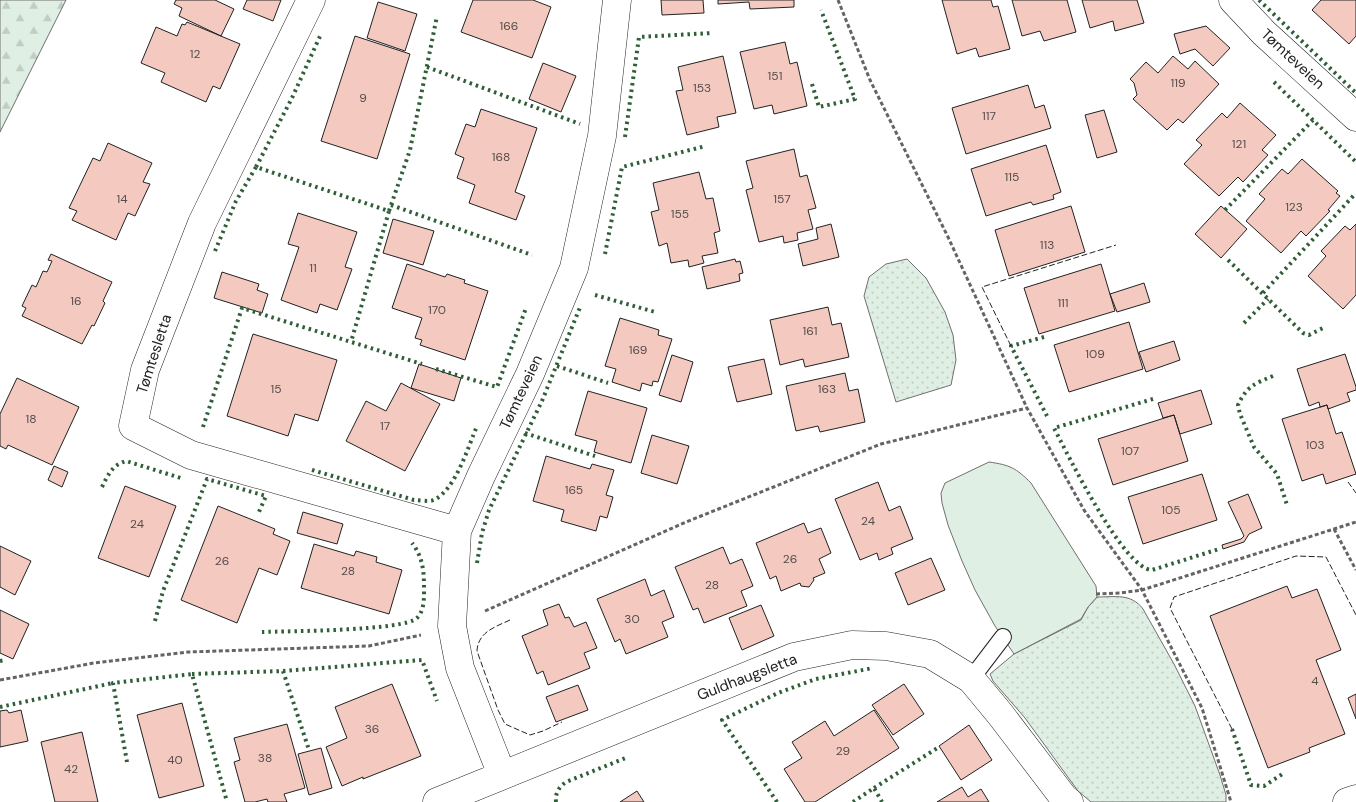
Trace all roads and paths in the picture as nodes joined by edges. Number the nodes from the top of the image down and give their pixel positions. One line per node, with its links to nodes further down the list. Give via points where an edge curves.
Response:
1 (311, 0): 9 (street, Tømtesletta, via 202,223 145,370 133,426 191,455)
2 (618, 0): 9 (street, Tømteveien, via 602,136 574,268 530,374)
3 (838, 0): 6 (path, via 870,80 948,237)
4 (1233, 0): 5 (street, Tømteveien, via 1264,33)
5 (1356, 117)
6 (1027, 408): 11 (path, via 1084,510); 13 (path, via 881,444 686,522)
7 (1356, 522): 8 (path)
8 (1334, 529): 10 (path); 11 (path)
9 (457, 531): 13 (street, Tømteveien)
10 (1356, 570)
11 (1142, 590): 12 (path); 21 (path, via 1202,708)
12 (1096, 594)
13 (452, 626): 16 (path, via 369,646 188,652 94,663); 17 (street, Tømteveien, via 460,668)
14 (1003, 637): 15 (lane)
15 (971, 679): 17 (street, Guldhaugsletta, via 930,654 886,646 852,645 794,657); 20 (street, Guldhaugsletta)
16 (0, 680)
17 (502, 775): 19 (street, Guldhaugsletta)
18 (1356, 799): 22 (street)
19 (437, 802)
20 (1069, 802)
21 (1231, 802)
22 (1347, 802)

